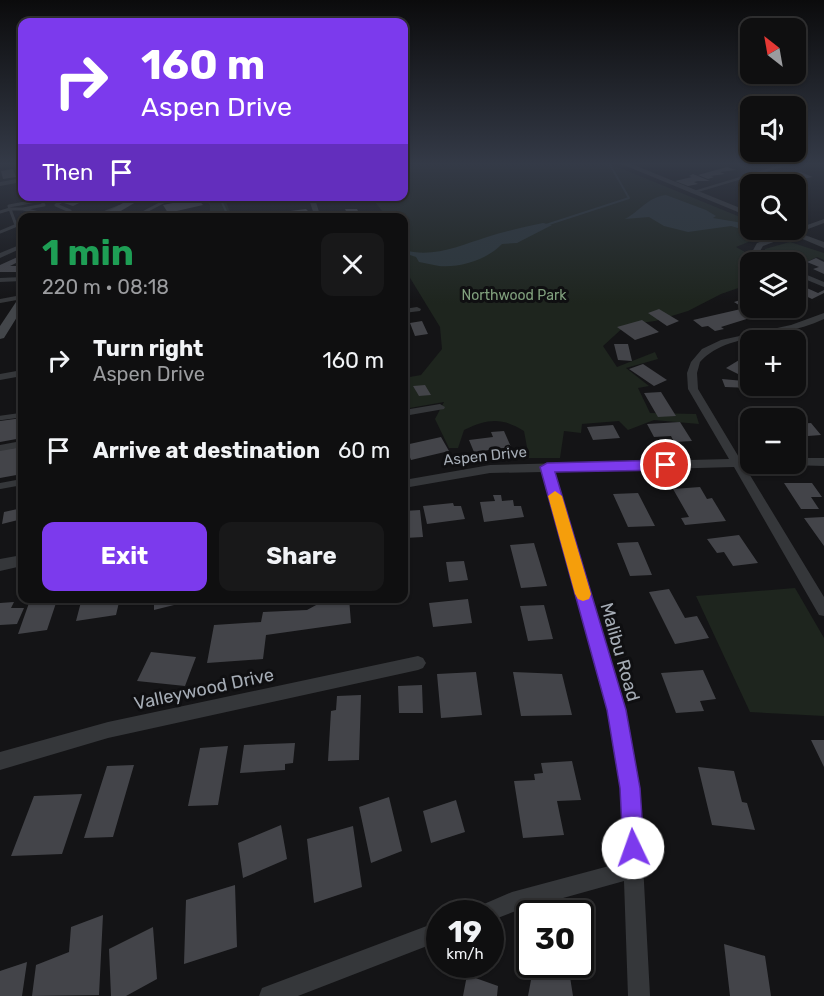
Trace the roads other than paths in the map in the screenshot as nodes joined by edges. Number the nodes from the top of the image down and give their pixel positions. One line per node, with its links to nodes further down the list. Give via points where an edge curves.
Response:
1 (10, 209): 7 (lane)
2 (25, 209): 5 (lane)
3 (66, 209): 4 (lane)
4 (70, 211)
5 (41, 213)
6 (824, 221): 8 (street)
7 (16, 225): 9 (lane)
8 (806, 226)
9 (0, 232)
10 (806, 238): 12 (street)
11 (769, 240): 14 (street, via 760,244)
12 (824, 245)
13 (18, 249): 15 (street)
14 (756, 252)
15 (0, 256)
16 (806, 277): 19 (street)
17 (18, 279): 18 (lane)
18 (0, 280)
19 (824, 285)
20 (18, 299): 21 (lane)
21 (0, 301)
22 (18, 305): 26 (main road)
23 (417, 309): 24 (street)
24 (408, 310)
25 (824, 316): 37 (street, via 725,342 696,360 693,389)
26 (2, 329)
27 (18, 374): 28 (street)
28 (0, 377)
29 (440, 407): 30 (street)
30 (408, 412)
31 (18, 416): 32 (lane)
32 (0, 418)
33 (18, 445): 34 (lane)
34 (0, 448)
35 (806, 462): 36 (street)
36 (824, 462)
37 (737, 463): 38 (street, Aspen Drive); 44 (street)
38 (547, 467): 40 (street, Aspen Drive, via 464,472); 47 (street, Malibu Road, via 617,710 630,788)
39 (18, 483): 41 (lane)
40 (408, 483)
41 (0, 486)
42 (18, 562): 43 (street)
43 (0, 565)
44 (824, 610)
45 (418, 663): 46 (street, Valleywood Drive, via 108,730)
46 (0, 761)
47 (634, 869): 48 (street); 52 (street, Malibu Road)
48 (504, 905)
49 (426, 937): 50 (street)
50 (294, 992): 51 (street)
51 (270, 996)
52 (639, 996)

